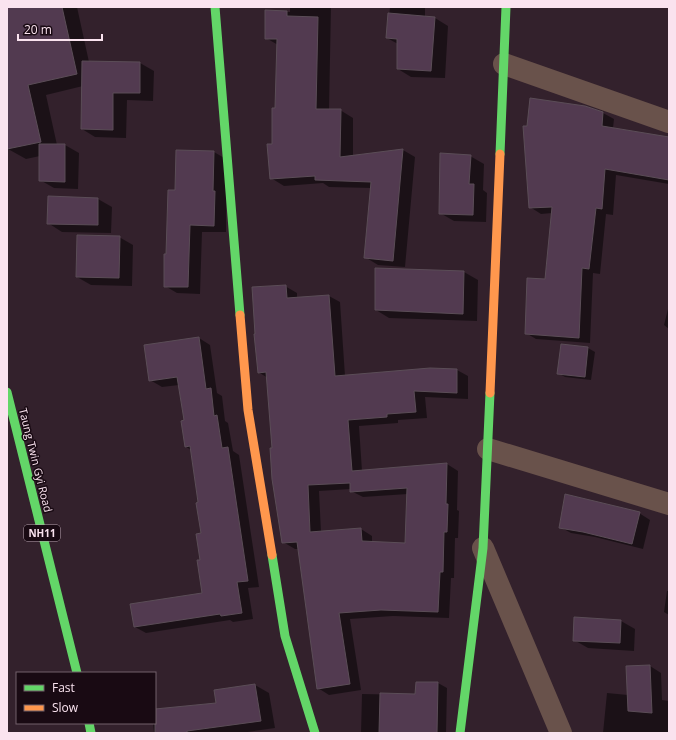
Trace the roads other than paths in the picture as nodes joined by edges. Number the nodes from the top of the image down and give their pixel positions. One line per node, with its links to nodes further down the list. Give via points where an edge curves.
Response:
1 (215, 7): 10 (main road, via 248,410 285,636)
2 (506, 7): 3 (main road)
3 (504, 64): 4 (street); 6 (main road)
4 (669, 122)
5 (7, 392): 9 (main road, Taung Twin Gyi Road / NH11)
6 (488, 449): 7 (street); 8 (main road)
7 (669, 504)
8 (483, 548): 11 (main road); 12 (street)
9 (76, 672)
10 (315, 733)
11 (460, 733)
12 (561, 733)

